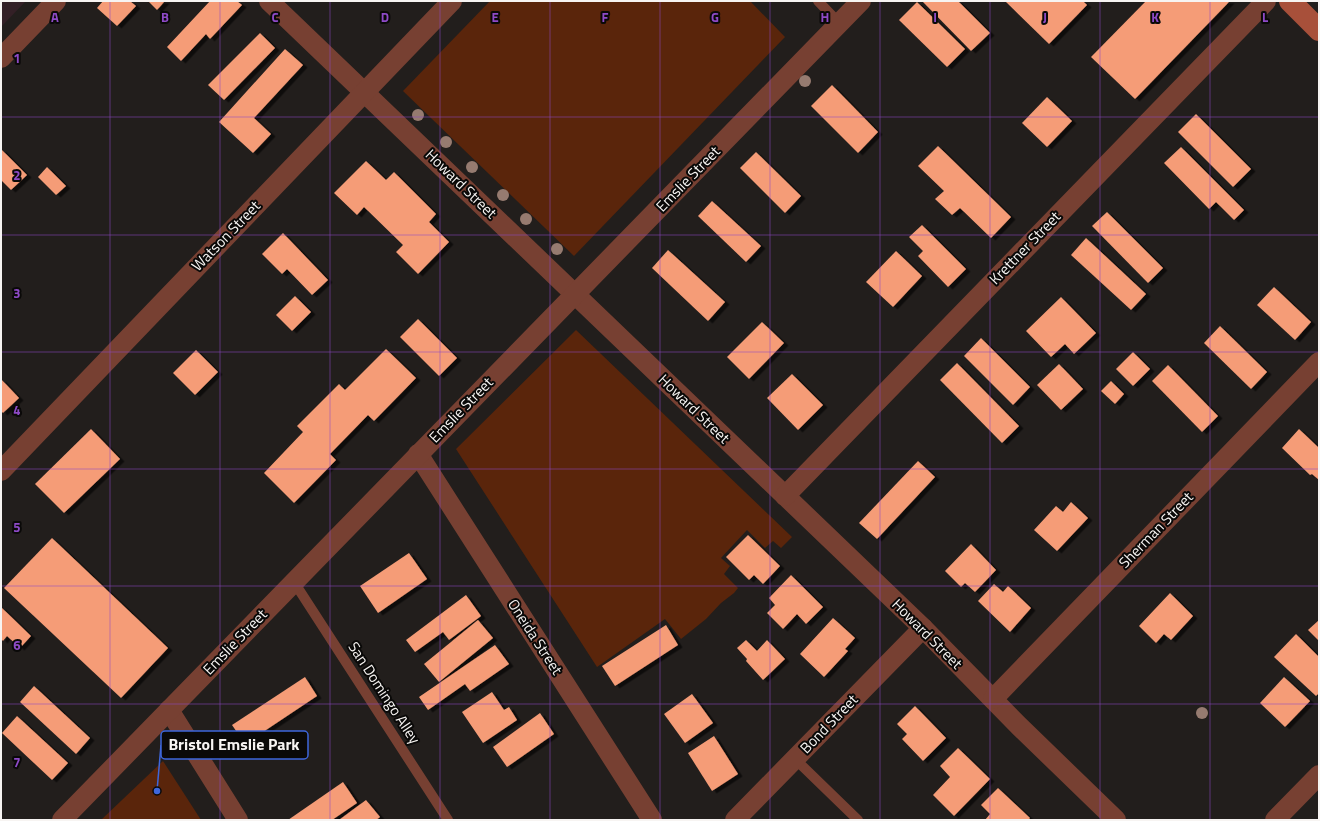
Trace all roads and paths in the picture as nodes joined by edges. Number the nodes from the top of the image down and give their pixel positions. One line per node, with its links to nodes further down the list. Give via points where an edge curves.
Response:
1 (56, 1): 10 (street)
2 (269, 1): 11 (street, Howard Street)
3 (452, 1): 11 (street, Watson Street)
4 (818, 1): 8 (lane)
5 (861, 1): 8 (street, Emslie Street)
6 (1266, 1): 16 (street, Krettner Street)
7 (1290, 1): 9 (main road)
8 (839, 23): 12 (street, Emslie Street)
9 (1319, 30)
10 (1, 58)
11 (364, 92): 12 (street, Howard Street); 15 (street, Watson Street)
12 (575, 294): 14 (street, Emslie Street); 16 (street, Howard Street)
13 (1319, 362): 19 (street, Sherman Street)
14 (418, 454): 17 (street, Emslie Street); 26 (street, Oneida Street)
15 (1, 471)
16 (785, 496): 18 (street, Howard Street)
17 (294, 582): 20 (street, Emslie Street); 25 (lane, San Domingo Alley)
18 (922, 628): 19 (street, Howard Street); 21 (street, Bond Street)
19 (993, 699): 29 (street, Howard Street)
20 (169, 710): 23 (street, Emslie Street); 24 (street)
21 (795, 758): 27 (street, Bond Street); 28 (lane)
22 (1319, 775): 30 (street)
23 (62, 820)
24 (238, 820)
25 (448, 820)
26 (652, 820)
27 (735, 820)
28 (858, 820)
29 (1116, 820)
30 (1275, 820)

